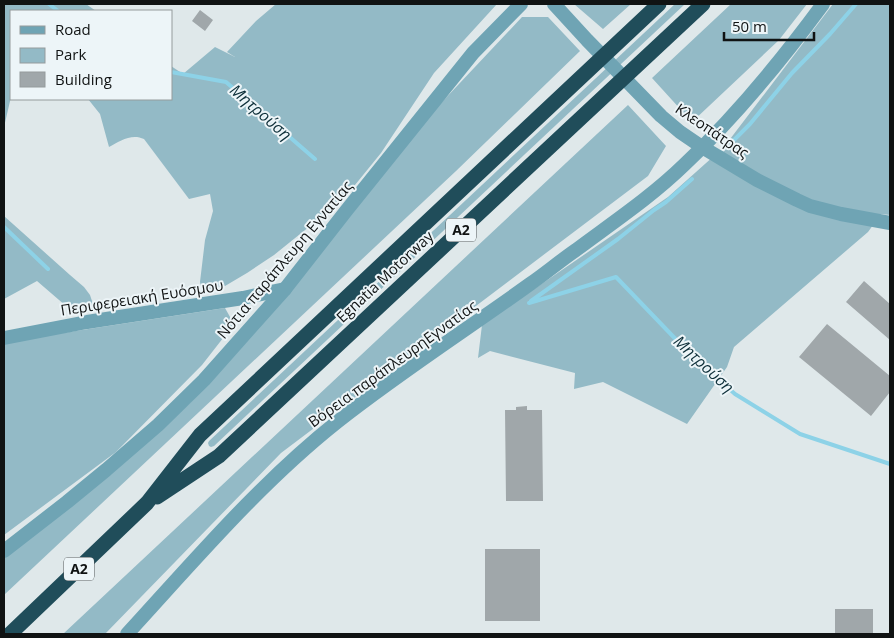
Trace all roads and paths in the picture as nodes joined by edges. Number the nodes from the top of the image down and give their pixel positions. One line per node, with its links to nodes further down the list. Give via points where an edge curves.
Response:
1 (513, 4): 7 (street)
2 (521, 4): 7 (street, Νότια παράπλευρη Εγνατίας)
3 (554, 4): 8 (street, Κλεοπάτρας, via 661,116)
4 (659, 4): 12 (highway, Egnatia Motorway / Α2, via 200,435)
5 (703, 4): 12 (highway, Egnatia Motorway / Α2, via 219,456)
6 (823, 4): 8 (street, Βόρεια παράπλευρηΕγνατίας, via 752,94)
7 (507, 17): 10 (street, Νότια παράπλευρη Εγνατίας, via 473,53)
8 (702, 147): 9 (street, Κλεοπάτρας, via 757,180 810,206); 15 (street, Βόρεια παράπλευρηΕγνατίας, via 634,206 533,283 410,368 307,448 246,506)
9 (890, 223)
10 (285, 290): 11 (street, Περιφερειακή Ευόσμου); 13 (street, Νότια παράπλευρη Εγνατίας, via 204,380 158,425 74,497)
11 (4, 338)
12 (147, 503): 14 (highway, Egnatia Motorway / Α2)
13 (4, 551)
14 (10, 634)
15 (127, 634)

